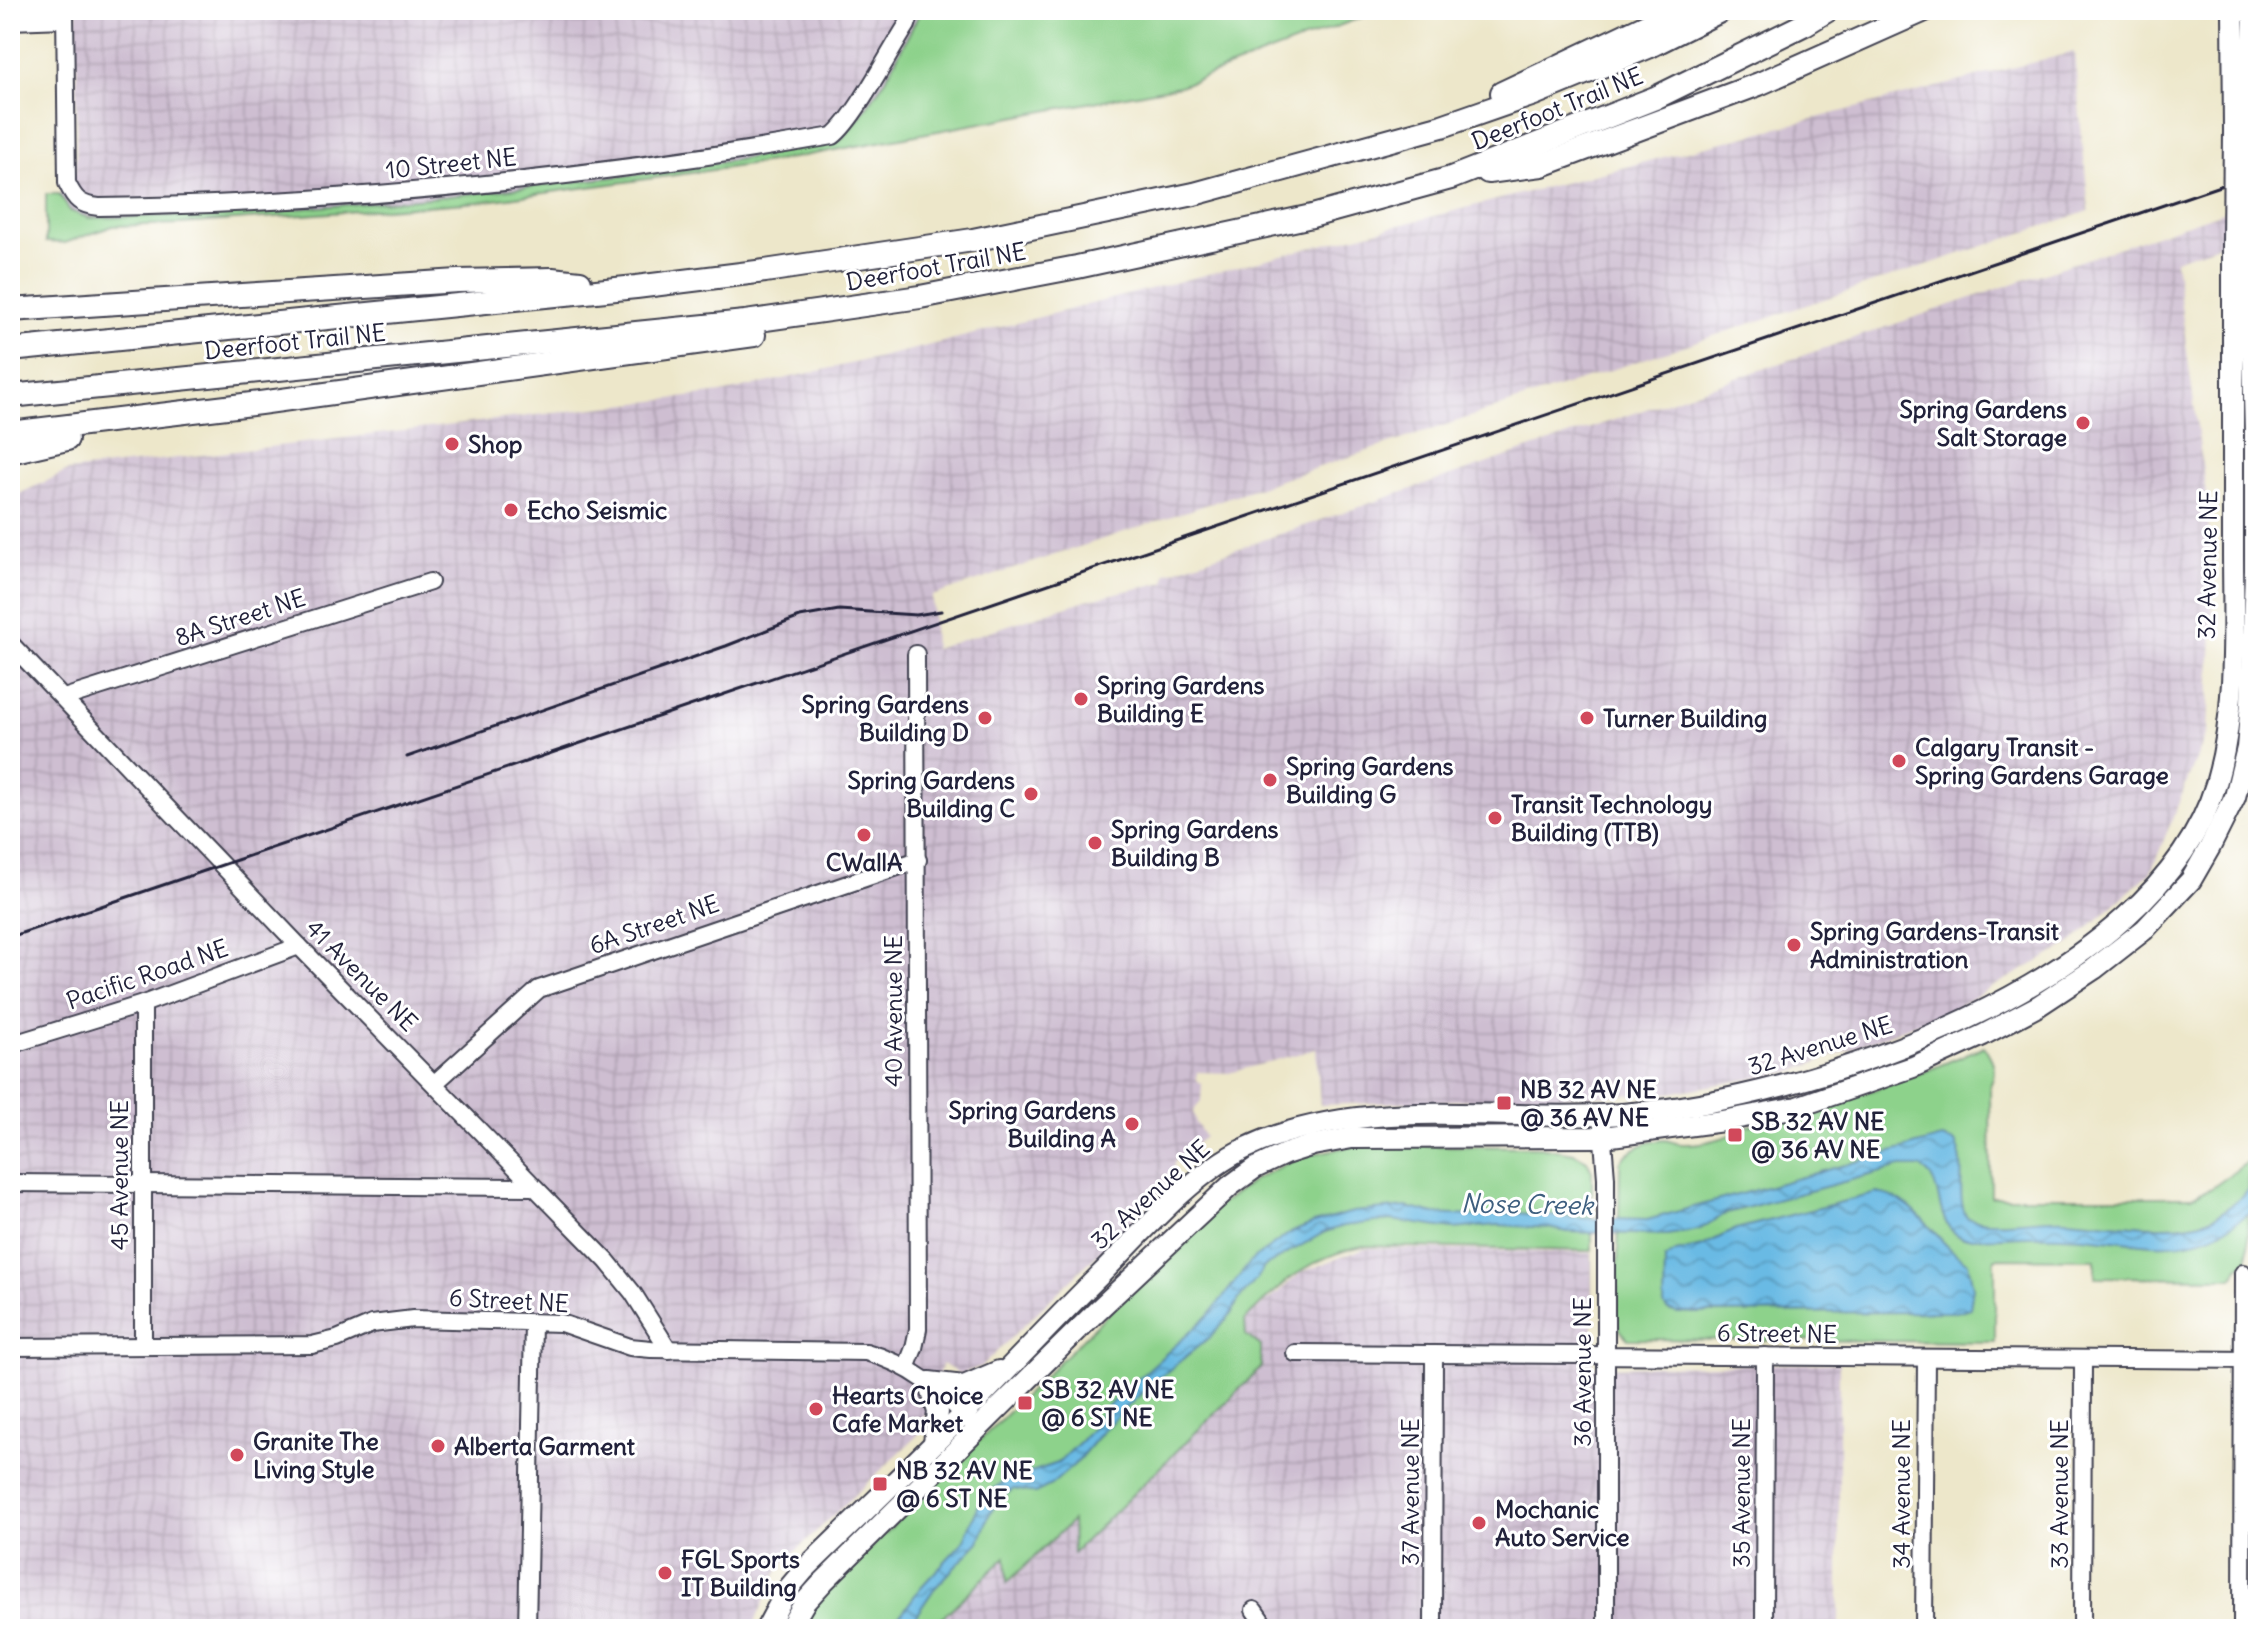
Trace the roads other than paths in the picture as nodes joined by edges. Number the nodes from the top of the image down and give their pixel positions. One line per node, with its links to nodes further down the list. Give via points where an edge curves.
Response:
1 (912, 10): 8 (street, 10 Street NE, via 859,103 833,136 685,161 323,199 99,207 74,199 67,183)
2 (1678, 10): 10 (highway)
3 (1722, 10): 10 (highway, Deerfoot Trail NE, via 1648,47)
4 (1828, 10): 12 (highway, Deerfoot Trail NE, via 1655,98)
5 (1925, 10): 12 (highway, via 1759,84 1542,165)
6 (2233, 10): 11 (main road, 32 Avenue NE)
7 (2254, 10): 11 (main road, 32 Avenue NE)
8 (65, 15): 9 (street)
9 (10, 21)
10 (1442, 126): 14 (highway, Deerfoot Trail NE, via 1194,194 973,240)
11 (2242, 127): 13 (main road, 32 Avenue NE, bridge)
12 (1451, 178): 15 (highway, Deerfoot Trail NE, via 1312,216)
13 (2242, 240): 22 (main road, 32 Avenue NE); 23 (main road, 32 Avenue NE, via 2255,433)
14 (636, 287): 16 (highway, via 552,279 458,281); 17 (highway, Deerfoot Trail NE)
15 (920, 297): 18 (highway, Deerfoot Trail NE, via 745,322); 19 (highway, via 749,336)
16 (10, 313)
17 (10, 350)
18 (10, 396)
19 (260, 403): 20 (highway); 21 (highway)
20 (10, 433)
21 (10, 452)
22 (2233, 570): 23 (street); 33 (main road, 32 Avenue NE, via 2230,706 2214,789 2175,865 2127,916 2032,983 1903,1048 1795,1084 1718,1101)
23 (2256, 570): 34 (main road, 32 Avenue NE, via 2247,748 2235,797 2191,880 2144,930 2038,1006 1913,1067 1797,1107)
24 (430, 582): 27 (street, 8A Street NE)
25 (10, 643): 27 (street, 41 Avenue NE)
26 (916, 654): 28 (street, 40 Avenue NE)
27 (64, 698): 29 (street, 41 Avenue NE)
28 (918, 860): 32 (street, 6A Street NE, via 539,989); 50 (street, 40 Avenue NE, via 918,1329)
29 (299, 946): 30 (street, Pacific Road NE); 32 (street, 41 Avenue NE)
30 (143, 1004): 31 (street, Pacific Road NE); 36 (street, 45 Avenue NE)
31 (10, 1045)
32 (435, 1083): 37 (street, 41 Avenue NE)
33 (1601, 1115): 34 (street, 36 Avenue NE); 51 (main road, 32 Avenue NE, via 1341,1118 1244,1148 1213,1166)
34 (1604, 1137): 45 (street, 36 Avenue NE); 53 (main road, 32 Avenue NE, via 1352,1138 1313,1145 1255,1168)
35 (10, 1183): 36 (street)
36 (143, 1184): 37 (street); 40 (street, 45 Avenue NE)
37 (533, 1187): 42 (street, 41 Avenue NE, via 607,1261)
38 (2243, 1273): 49 (street)
39 (533, 1323): 40 (street, 6 Street NE, via 413,1319 372,1324 312,1345); 42 (street, 6 Street NE, via 561,1323 630,1347); 56 (street)
40 (143, 1346): 41 (street, 6 Street NE)
41 (10, 1347)
42 (669, 1350): 50 (street, 6 Street NE, via 848,1350)
43 (1295, 1353): 44 (street, 6 Street NE)
44 (1434, 1354): 45 (street, 6 Street NE); 60 (street, 37 Avenue NE)
45 (1606, 1355): 46 (street, 6 Street NE); 61 (street, 36 Avenue NE)
46 (1765, 1356): 47 (street, 6 Street NE); 62 (street, 35 Avenue NE)
47 (1926, 1358): 48 (street, 6 Street NE); 63 (street, 34 Avenue NE)
48 (2083, 1359): 49 (street, 6 Street NE); 64 (street, 33 Avenue NE)
49 (2250, 1360): 65 (street)
50 (907, 1366): 52 (street, 6 Street NE)
51 (1010, 1366): 52 (main road, via 964,1386); 53 (main road, 32 Avenue NE)
52 (929, 1382): 53 (street, 6 Street NE); 54 (main road, via 938,1412)
53 (971, 1422): 54 (main road, 32 Avenue NE); 58 (main road, 32 Avenue NE, via 805,1602)
54 (934, 1442): 57 (main road, 32 Avenue NE, via 804,1570)
55 (1254, 1610): 59 (street)
56 (527, 1629)
57 (766, 1629)
58 (789, 1629)
59 (1261, 1629)
60 (1433, 1629)
61 (1606, 1629)
62 (1764, 1629)
63 (1924, 1629)
64 (2082, 1629)
65 (2242, 1629)

